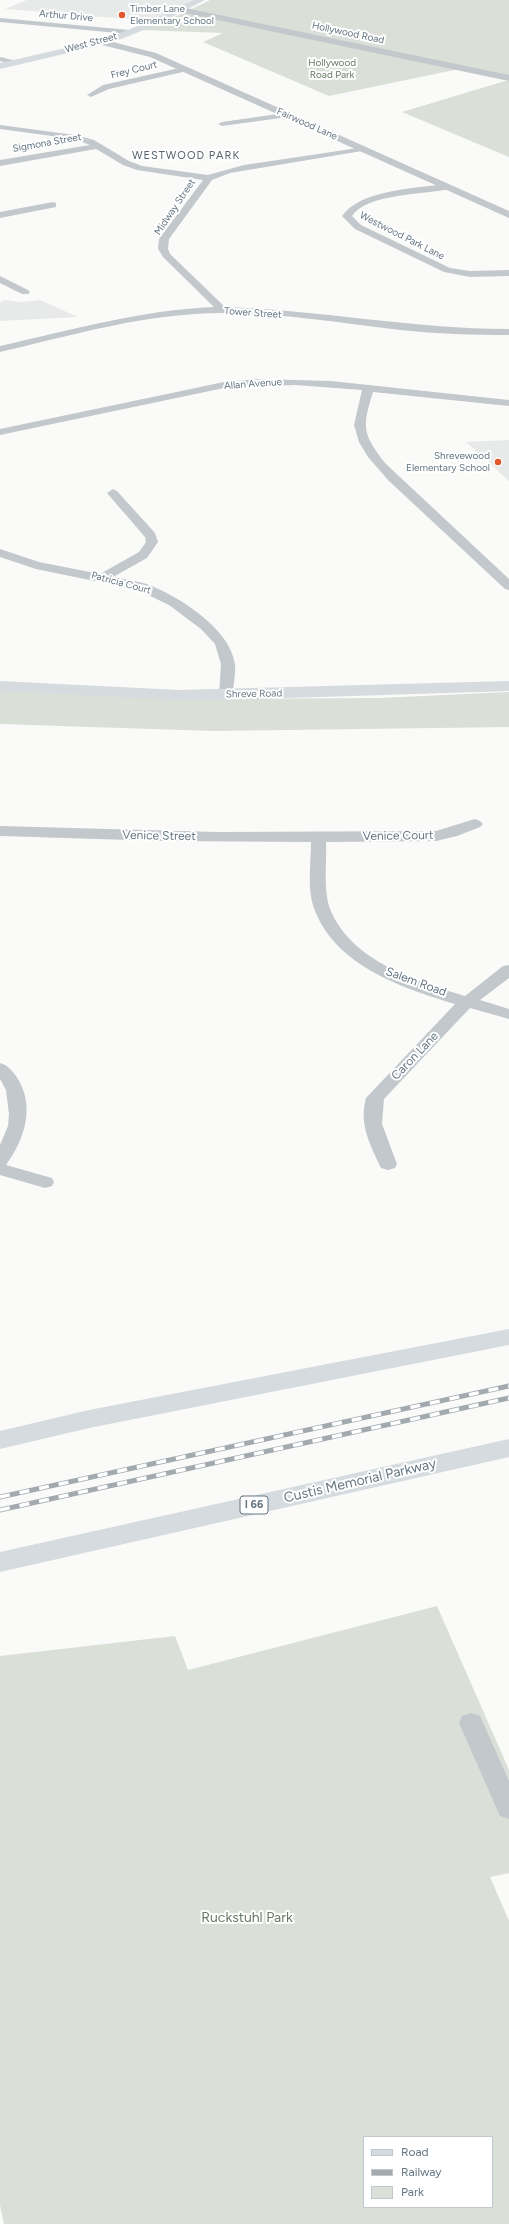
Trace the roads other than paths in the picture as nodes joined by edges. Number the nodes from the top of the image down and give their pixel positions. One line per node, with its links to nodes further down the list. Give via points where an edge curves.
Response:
1 (201, 0): 2 (main road, West Street)
2 (182, 10): 4 (main road, West Street); 10 (street, Hollywood Road)
3 (0, 20): 4 (street, Arthur Drive)
4 (129, 32): 5 (main road, West Street)
5 (101, 42): 7 (main road, West Street); 9 (street, Fairwood Lane, via 153,55)
6 (0, 59): 7 (street)
7 (14, 63): 8 (main road, West Street)
8 (0, 66)
9 (184, 69): 11 (street, Frey Court, via 106,87); 12 (street, Fairwood Lane)
10 (509, 78)
11 (91, 95)
12 (285, 115): 13 (street); 16 (street, Fairwood Lane)
13 (222, 124)
14 (0, 127): 15 (street, via 75,137)
15 (98, 146): 17 (street, Sigmona Street); 18 (street, via 126,163 140,168)
16 (362, 149): 18 (street, Midway Street, via 228,171); 19 (street, Fairwood Lane)
17 (0, 163)
18 (210, 178): 26 (street, Midway Street, via 169,232 163,242 163,249 166,255)
19 (446, 187): 22 (street, Fairwood Lane); 23 (street, Westwood Park Lane, via 368,200 352,208 347,216 358,227 446,270 470,274)
20 (53, 205): 21 (street)
21 (0, 215)
22 (509, 215)
23 (509, 273)
24 (0, 279): 25 (street)
25 (25, 292)
26 (222, 310): 27 (street, Tower Street, via 444,330); 28 (street, Tower Street, via 148,316)
27 (509, 332)
28 (0, 350)
29 (368, 389): 30 (street, Allan Avenue); 31 (street, Allan Avenue, via 283,381 231,384); 35 (street, via 359,422 363,439 373,454 393,477)
30 (509, 403)
31 (0, 432)
32 (113, 493): 34 (street, via 151,536 152,542 142,555)
33 (0, 553): 34 (street, Patricia Court, via 36,565)
34 (103, 578): 38 (street, Patricia Court, via 160,594 212,632 225,650 228,664)
35 (509, 586)
36 (0, 686): 38 (main road, Shreve Road)
37 (509, 686): 38 (main road, Shreve Road)
38 (226, 695)
39 (475, 824): 41 (street, Venice Court, via 436,836)
40 (0, 831): 41 (street, Venice Street)
41 (318, 838): 43 (street, Salem Road, via 322,907 330,927 342,941 376,967 403,980)
42 (509, 970): 43 (street, Caron Lane)
43 (470, 1002): 44 (street, Salem Road); 47 (street, Caron Lane, via 461,1008 376,1098 371,1110 372,1123)
44 (509, 1014)
45 (0, 1068): 46 (street, via 9,1077 16,1091 19,1106 17,1127)
46 (0, 1161)
47 (388, 1164)
48 (0, 1169): 49 (street)
49 (45, 1182)
50 (509, 1337): 51 (main road, via 89,1419)
51 (0, 1440)
52 (509, 1448): 53 (main road, Custis Memorial Parkway / I 66)
53 (0, 1562)
54 (471, 1723): 55 (street)
55 (509, 1809)

